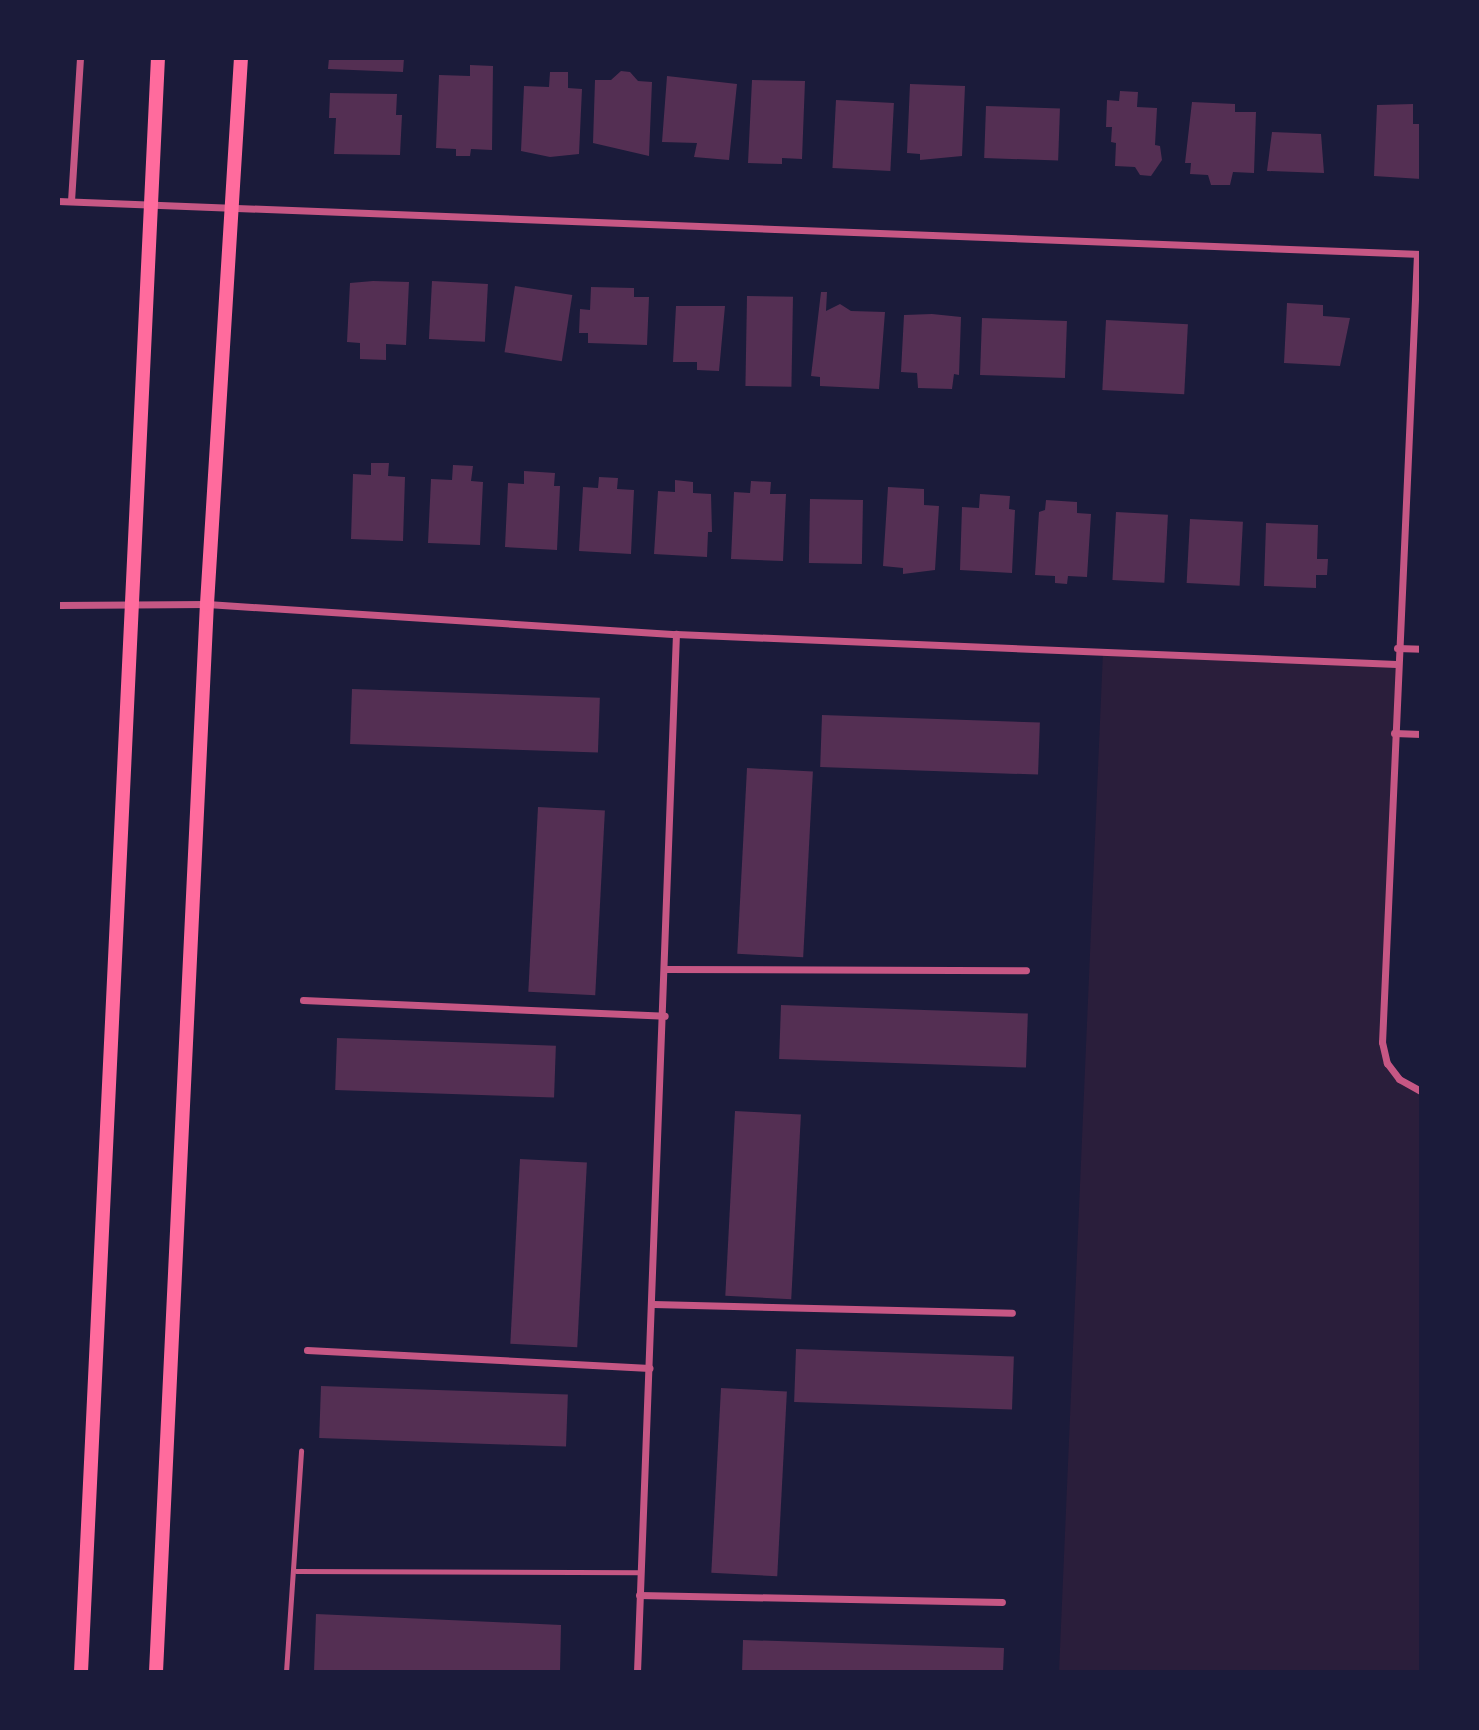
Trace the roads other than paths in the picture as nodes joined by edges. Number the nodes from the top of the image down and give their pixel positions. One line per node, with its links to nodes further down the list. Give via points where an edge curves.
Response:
1 (80, 58): 5 (street)
2 (158, 58): 6 (main road)
3 (240, 58): 7 (main road)
4 (58, 201): 5 (street)
5 (71, 201): 6 (street)
6 (149, 206): 7 (street); 11 (main road)
7 (234, 208): 8 (street); 9 (main road)
8 (1419, 254): 13 (street)
9 (207, 604): 11 (street); 12 (street); 33 (main road)
10 (58, 605): 11 (street)
11 (132, 607): 32 (main road)
12 (677, 634): 15 (street); 18 (street)
13 (1397, 648): 14 (street); 15 (street)
14 (1421, 649)
15 (1396, 664): 16 (street)
16 (1394, 733): 17 (street); 22 (street, via 1382,1042 1393,1071)
17 (1421, 734)
18 (666, 969): 19 (street); 21 (street)
19 (1026, 970)
20 (303, 1000): 21 (street)
21 (664, 1016): 23 (street)
22 (1421, 1091)
23 (653, 1304): 24 (street); 26 (street)
24 (1012, 1313)
25 (307, 1350): 26 (street)
26 (650, 1368): 29 (street)
27 (301, 1451): 28 (lane)
28 (296, 1571): 29 (lane); 34 (lane)
29 (640, 1572): 30 (street)
30 (639, 1595): 31 (street); 35 (street)
31 (1002, 1602)
32 (81, 1672)
33 (156, 1672)
34 (286, 1672)
35 (636, 1672)

